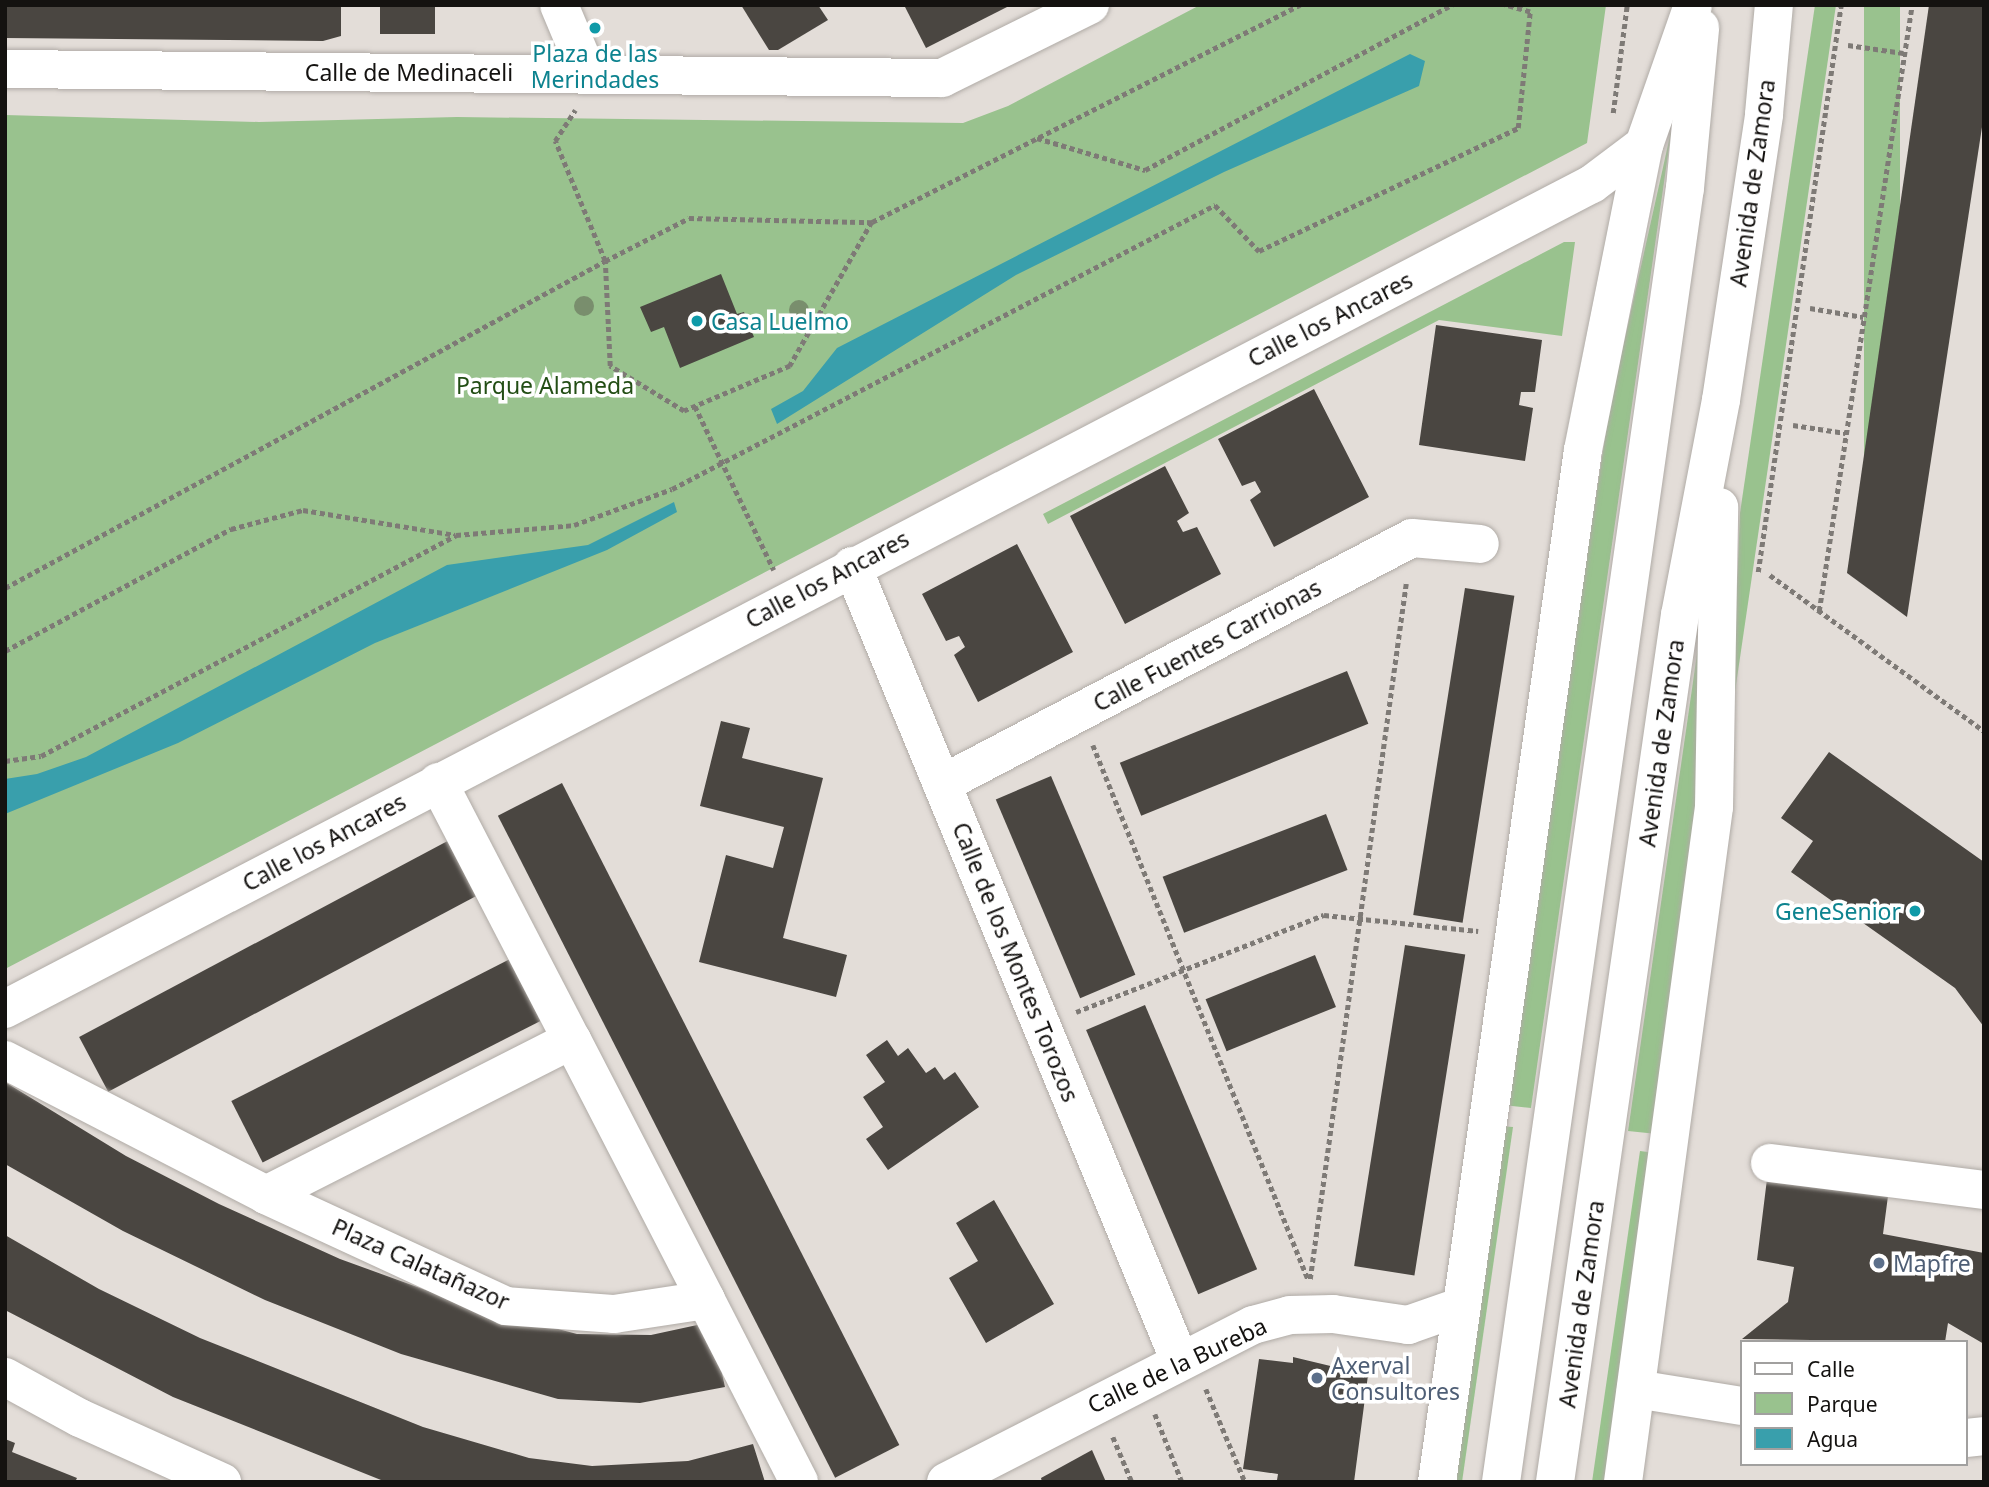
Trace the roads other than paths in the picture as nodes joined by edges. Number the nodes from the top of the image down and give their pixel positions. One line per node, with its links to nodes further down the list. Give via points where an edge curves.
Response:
1 (559, 5): 8 (main road)
2 (1090, 5): 8 (main road, Calle de Medinaceli, via 942,78)
3 (1693, 5): 10 (main road)
4 (1702, 5): 32 (main road, via 1683,201)
5 (1774, 5): 9 (main road, Avenida de Zamora)
6 (1791, 5): 9 (main road)
7 (5, 69): 8 (main road, Calle de Medinaceli)
8 (588, 74)
9 (1765, 114): 11 (main road, Avenida de Zamora)
10 (1644, 145): 13 (main road, Calle los Ancares, via 1601,179); 23 (main road, via 1583,450)
11 (1721, 400): 26 (main road, via 1714,807); 33 (main road, Avenida de Zamora, via 1679,615)
12 (1480, 544): 15 (main road, Calle Fuentes Carrionas, via 1412,538)
13 (852, 566): 14 (main road, Calle los Ancares); 15 (main road, Calle de los Montes Torozos)
14 (438, 782): 16 (main road, Calle los Ancares); 17 (main road)
15 (942, 784): 24 (main road, Calle de los Montes Torozos)
16 (5, 1009)
17 (572, 1040): 21 (main road); 22 (main road)
18 (5, 1060): 21 (main road, Plaza Calatañazor)
19 (1770, 1163): 20 (main road)
20 (1984, 1190)
21 (265, 1195): 22 (main road, Plaza Calatañazor, via 506,1306 614,1314)
22 (706, 1300): 29 (main road)
23 (1462, 1306): 24 (main road, Calle de la Bureba, via 1408,1325 1333,1314 1290,1315 1253,1325); 31 (main road)
24 (1185, 1356): 30 (main road, Calle de la Bureba)
25 (5, 1377): 28 (main road, via 80,1418)
26 (1636, 1389): 27 (main road); 34 (main road)
27 (1741, 1406)
28 (222, 1482)
29 (799, 1482)
30 (946, 1482)
31 (1437, 1482)
32 (1501, 1482)
33 (1556, 1482)
34 (1623, 1482)

